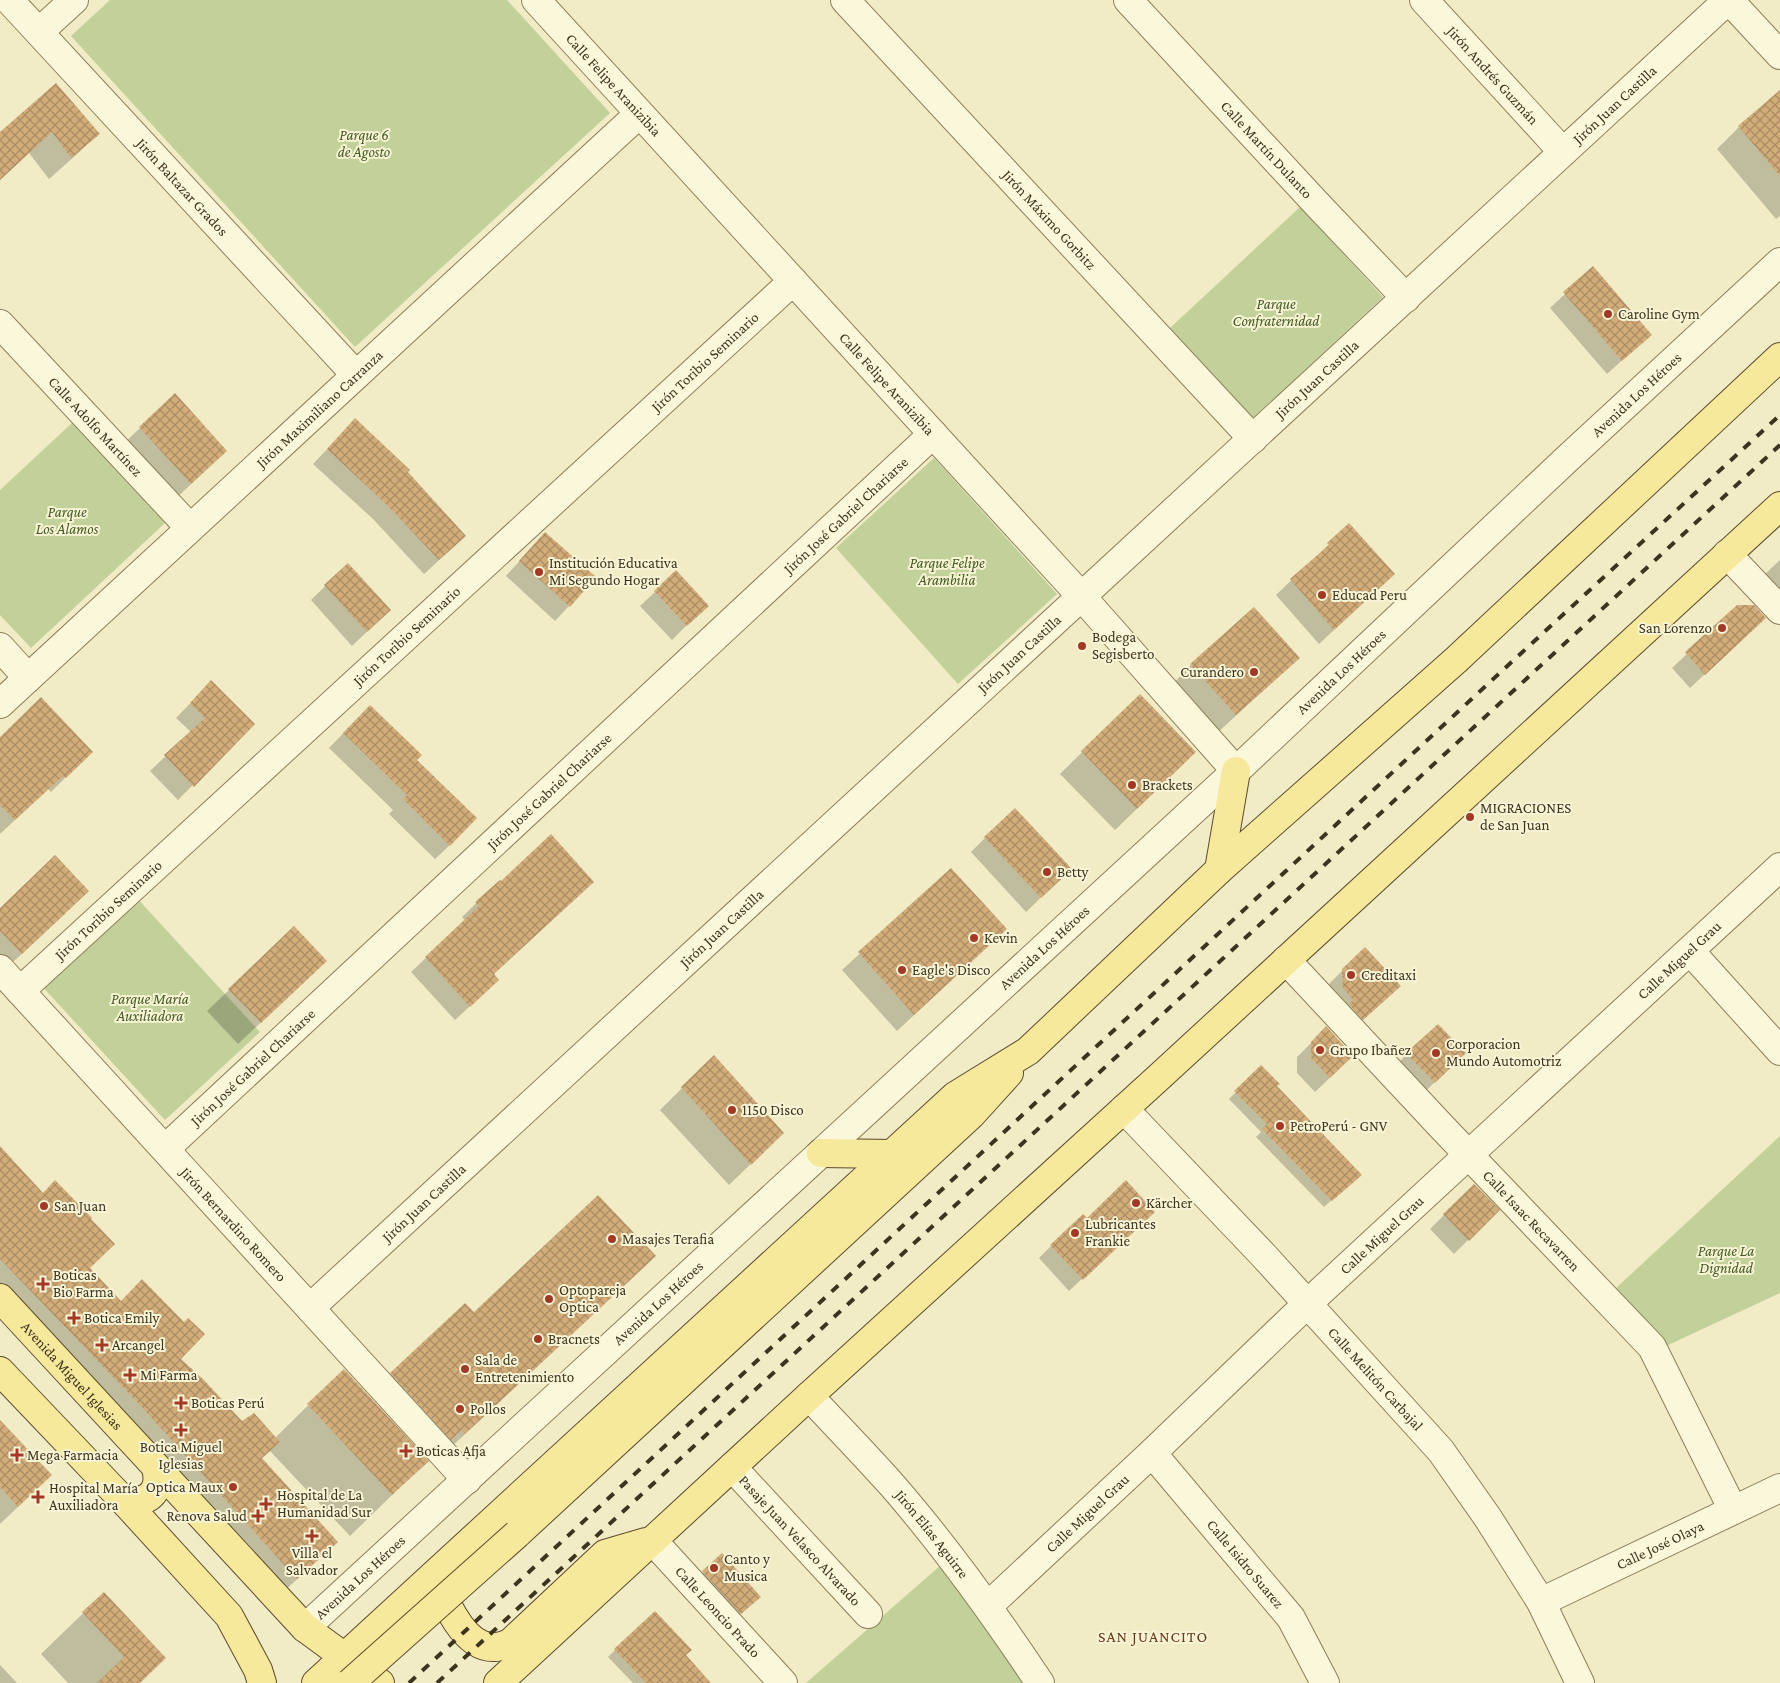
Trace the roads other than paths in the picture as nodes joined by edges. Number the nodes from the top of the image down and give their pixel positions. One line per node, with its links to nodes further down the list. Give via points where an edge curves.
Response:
1 (9, 0): 8 (street, Jirón Baltazar Grados)
2 (74, 0): 8 (street)
3 (536, 0): 10 (street, Calle Felipe Aranizibia)
4 (845, 0): 19 (street, Jirón Máximo Gorbitz)
5 (1128, 0): 14 (street, Calle Martín Dulanto)
6 (1424, 0): 11 (street, Jirón Andrés Guzmán)
7 (1729, 0): 9 (street); 11 (street, Jirón Juan Castilla)
8 (39, 32): 17 (street, Jirón Baltazar Grados)
9 (1780, 55)
10 (640, 114): 13 (street, Calle Felipe Aranizibia); 17 (street, Jirón Maximiliano Carranza)
11 (1563, 152): 14 (street, Jirón Juan Castilla)
12 (1780, 262): 28 (street, Avenida Los Héroes)
13 (793, 281): 18 (street, Calle Felipe Aranizibia); 34 (street, Jirón Toribio Seminario)
14 (1406, 298): 19 (street, Jirón Juan Castilla)
15 (0, 324): 21 (street, Calle Adolfo Martínez)
16 (1780, 357): 30 (main road, via 1456,660)
17 (356, 375): 21 (street, Jirón Maximiliano Carranza)
18 (933, 434): 23 (street, Calle Felipe Aranizibia); 38 (street, Jirón José Gabriel Chariarse)
19 (1253, 438): 23 (street, Jirón Juan Castilla)
20 (1780, 506): 22 (main road)
21 (190, 528): 26 (street, Jirón Maximiliano Carranza)
22 (1727, 554): 24 (street); 32 (main road)
23 (1082, 597): 28 (street, Calle Felipe Aranizibia); 44 (street, Jirón Juan Castilla)
24 (1780, 610)
25 (0, 647): 26 (street)
26 (28, 678): 27 (street, Jirón Maximiliano Carranza)
27 (0, 704)
28 (1236, 771): 30 (main road); 39 (street, Avenida Los Héroes)
29 (1780, 867): 31 (street, Calle Miguel Grau)
30 (1219, 870): 35 (main road)
31 (1690, 951): 36 (street); 41 (street, Calle Miguel Grau)
32 (1286, 960): 37 (main road); 41 (street, Calle Isaac Recavarren)
33 (0, 969): 34 (street, Jirón Bernardino Romero)
34 (20, 991): 38 (street, Jirón Bernardino Romero)
35 (1028, 1051): 40 (main road, via 955,1096); 60 (main road, bridge, via 971,1115)
36 (1780, 1051)
37 (1124, 1109): 43 (street, Calle Melitón Carbajal); 46 (main road)
38 (165, 1149): 44 (street, Jirón Bernardino Romero)
39 (821, 1153): 40 (main road); 50 (street, Avenida Los Héroes)
40 (892, 1154): 55 (main road)
41 (1469, 1155): 43 (street, Calle Miguel Grau); 53 (street, Calle Isaac Recavarren, via 1652,1346)
42 (0, 1298): 48 (main road, Avenida Miguel Iglesias)
43 (1308, 1304): 47 (street, Calle Miguel Grau); 56 (street, Calle Melitón Carbajal, via 1441,1451)
44 (310, 1308): 50 (street, Jirón Bernardino Romero)
45 (0, 1371): 52 (main road)
46 (809, 1396): 49 (main road); 57 (street, Jirón Elías Aguirre, via 892,1486)
47 (1152, 1453): 57 (street, Calle Miguel Grau); 66 (street, Calle Isidro Suarez, via 1291,1618)
48 (156, 1467): 52 (main road, via 157,1484 153,1493 143,1501); 59 (main road, Avenida Miguel Iglesias)
49 (732, 1467): 54 (main road); 58 (street, Pasaje Juan Velasco Alvarado)
50 (467, 1480): 59 (street, Avenida Los Héroes)
51 (1780, 1488): 53 (street, Calle José Olaya)
52 (123, 1500): 61 (main road, via 229,1616)
53 (1733, 1510): 56 (street, Calle José Olaya)
54 (653, 1540): 55 (main road, via 605,1554 510,1643 496,1648 477,1644 462,1628 450,1612); 63 (main road); 64 (street, Calle Leoncio Prado)
55 (435, 1575): 60 (main road)
56 (1541, 1602): 67 (street, Calle Melitón Carbajal)
57 (988, 1606): 65 (street, Jirón Elías Aguirre)
58 (868, 1614)
59 (306, 1628): 60 (main road, Avenida Miguel Iglesias)
60 (365, 1677): 62 (main road)
61 (262, 1683)
62 (316, 1683)
63 (498, 1683)
64 (783, 1683)
65 (1040, 1683)
66 (1325, 1683)
67 (1580, 1683)

